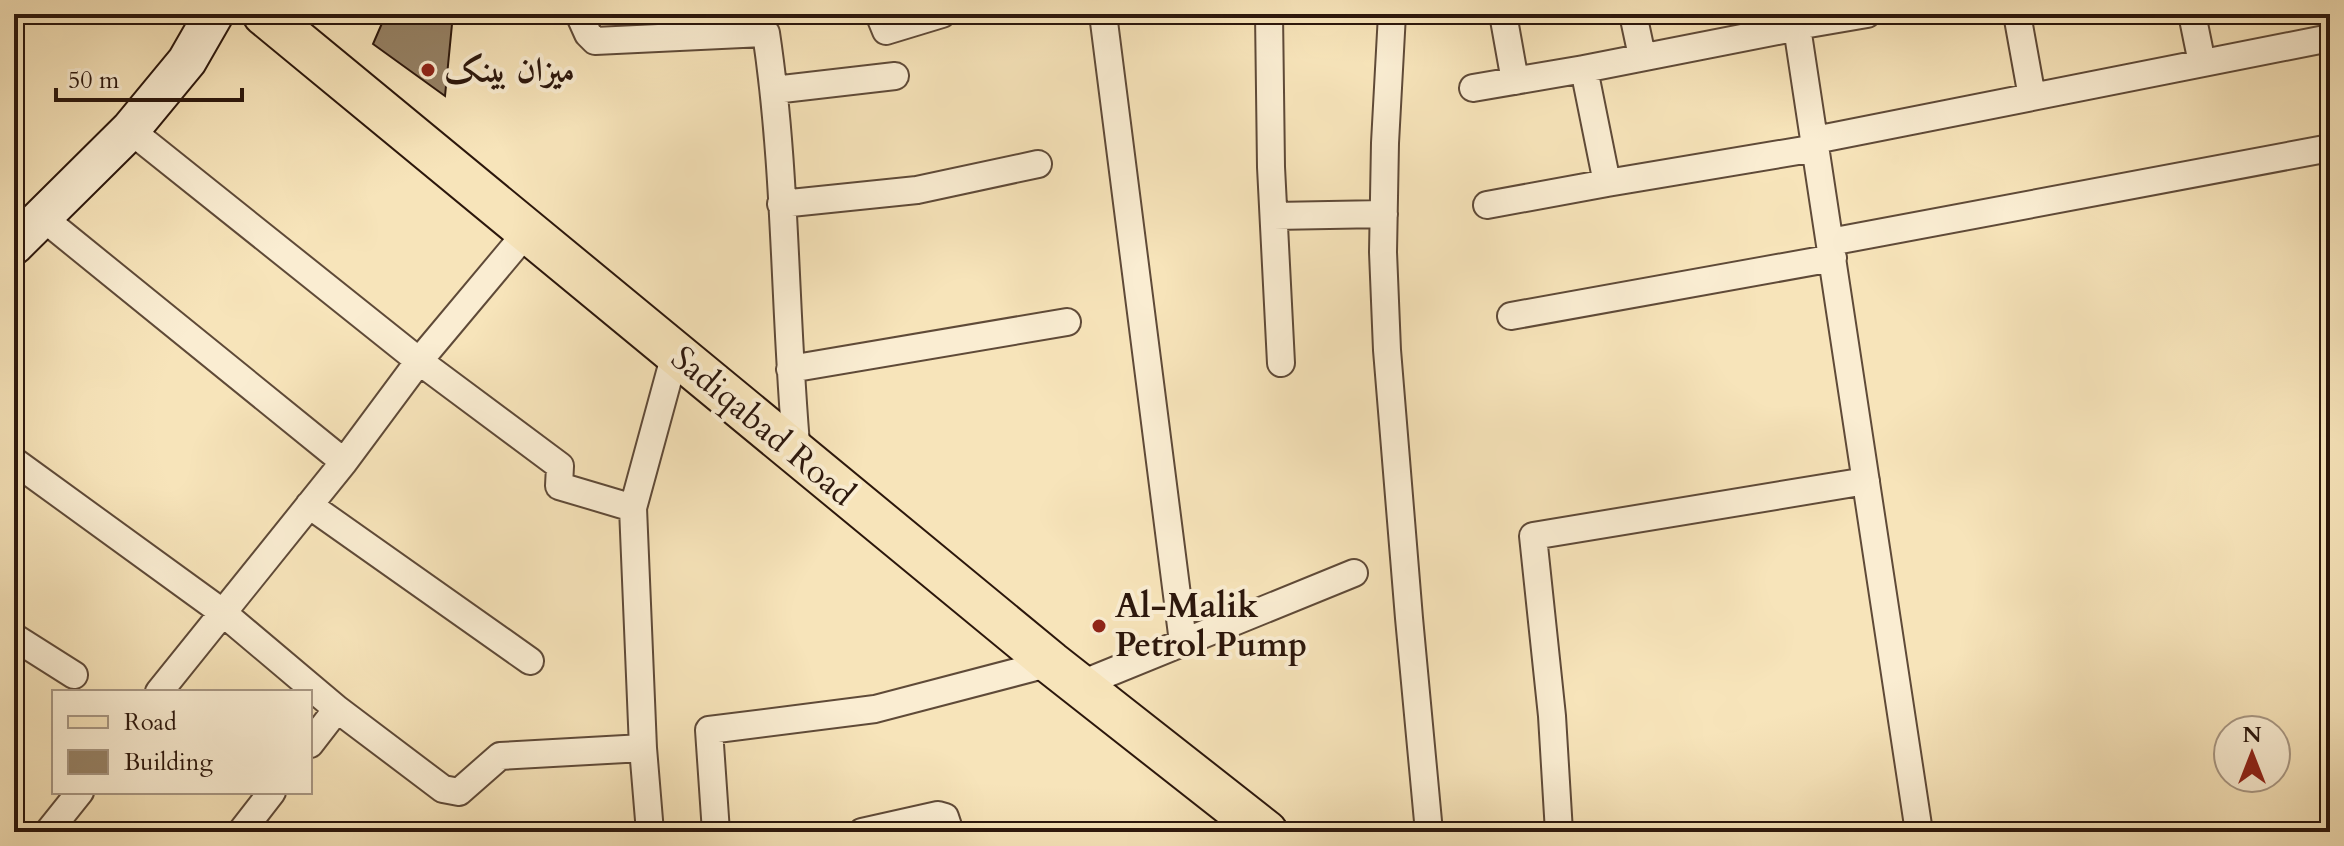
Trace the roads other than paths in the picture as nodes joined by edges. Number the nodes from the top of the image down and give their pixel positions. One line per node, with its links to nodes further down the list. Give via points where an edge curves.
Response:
1 (214, 14): 25 (street, via 187,61)
2 (264, 14): 35 (main road, Sadiqabad Road)
3 (579, 14): 14 (street, via 595,41)
4 (879, 14): 5 (street, via 886,31)
5 (942, 14)
6 (1103, 14): 53 (street)
7 (1269, 14): 33 (street)
8 (1392, 14): 32 (street)
9 (1503, 14): 21 (street)
10 (1633, 14): 17 (street)
11 (1867, 14): 15 (street)
12 (2017, 14): 24 (street)
13 (2192, 14): 18 (street)
14 (764, 23): 23 (street)
15 (1797, 23): 17 (street); 26 (street)
16 (2330, 38): 18 (street)
17 (1642, 56): 19 (street)
18 (2202, 63): 24 (street)
19 (1584, 69): 21 (street); 29 (street)
20 (895, 76): 23 (street)
21 (1515, 81): 22 (street)
22 (1473, 88)
23 (774, 90): 30 (street)
24 (2032, 97): 26 (street)
25 (130, 130): 34 (street); 41 (street)
26 (1815, 144): 29 (street); 37 (street)
27 (2330, 148): 37 (street)
28 (1038, 164): 30 (street, via 917,190)
29 (1607, 183): 31 (street)
30 (781, 204): 43 (street)
31 (1487, 205)
32 (1384, 214): 33 (street); 70 (street, via 1387,350)
33 (1274, 216): 42 (street)
34 (42, 217): 36 (street); 46 (street)
35 (527, 232): 40 (main road, Sadiqabad Road); 41 (street)
36 (14, 245)
37 (1831, 250): 38 (street); 47 (street)
38 (1511, 316)
39 (1067, 322): 43 (street)
40 (675, 354): 44 (main road, Sadiqabad Road); 49 (street)
41 (419, 361): 46 (street); 49 (street, via 560,466 559,486)
42 (1281, 363)
43 (790, 369): 44 (street)
44 (797, 455): 55 (main road, Sadiqabad Road)
45 (14, 461): 51 (street)
46 (344, 462): 48 (street)
47 (1866, 481): 71 (street, via 1533,536); 72 (street)
48 (309, 505): 51 (street); 54 (street)
49 (633, 508): 60 (street)
50 (1354, 573): 53 (street)
51 (222, 612): 57 (street); 58 (street)
52 (14, 637): 56 (street)
53 (1183, 642): 55 (street)
54 (530, 661)
55 (1065, 674): 66 (street, via 875,709 709,730); 69 (main road, Sadiqabad Road)
56 (74, 675)
57 (161, 690)
58 (337, 709): 59 (street); 60 (street, via 443,789 459,792 500,756)
59 (312, 741)
60 (643, 748): 65 (street)
61 (78, 794): 63 (street)
62 (270, 794): 64 (street)
63 (48, 832)
64 (241, 832)
65 (650, 832)
66 (716, 832)
67 (862, 832): 68 (street, via 938,815 945,817)
68 (950, 832)
69 (1266, 832)
70 (1429, 832)
71 (1559, 832)
72 (1919, 832)

